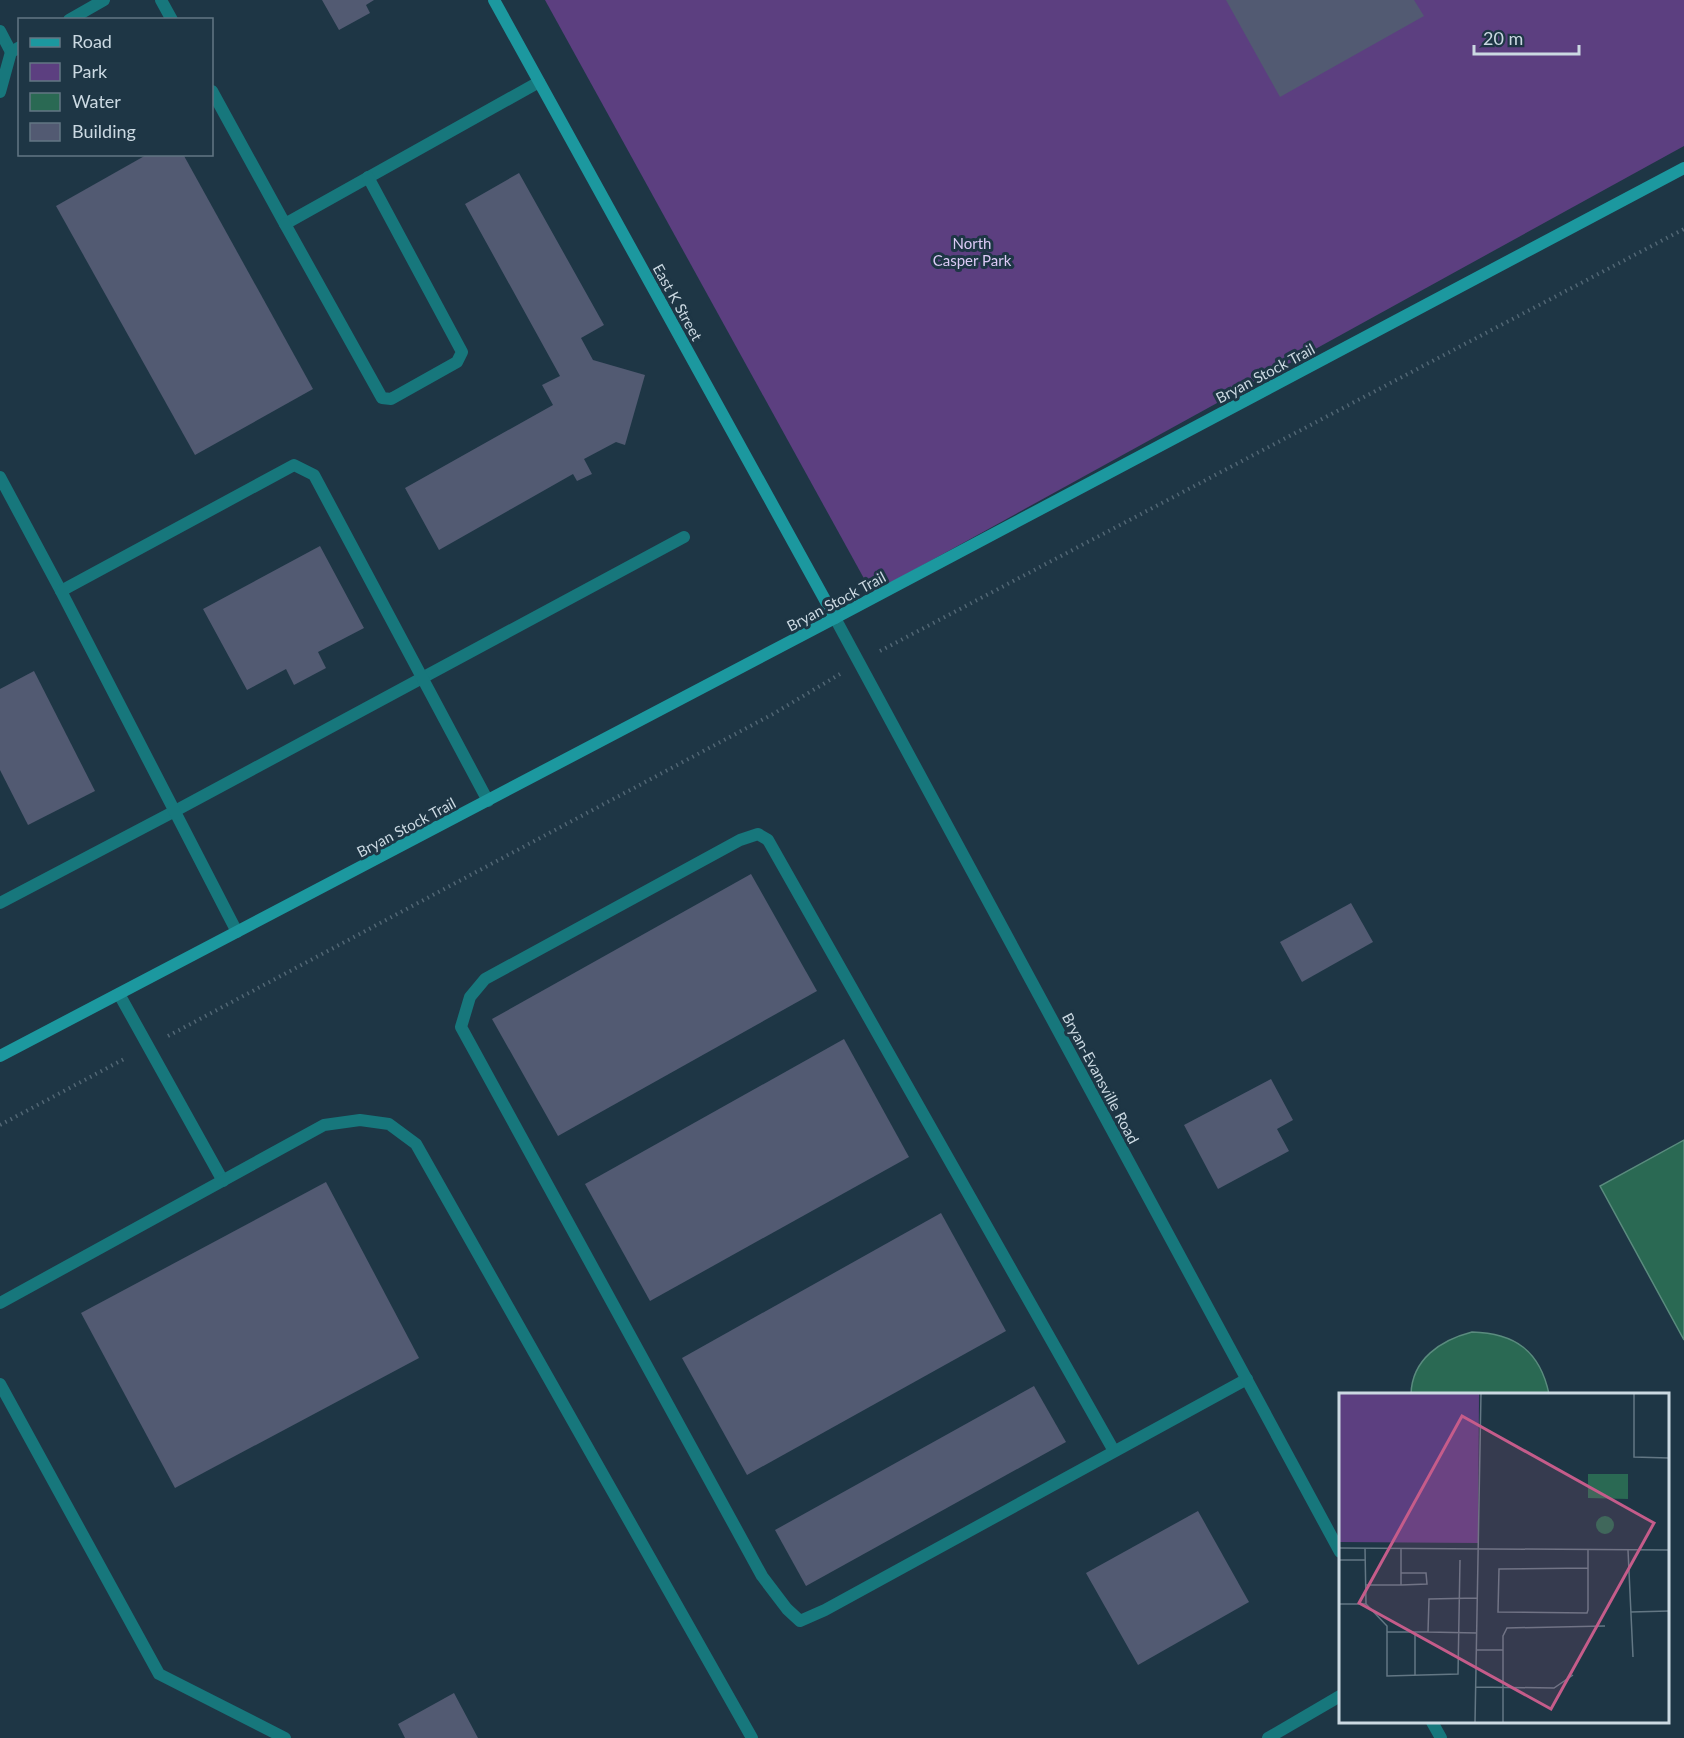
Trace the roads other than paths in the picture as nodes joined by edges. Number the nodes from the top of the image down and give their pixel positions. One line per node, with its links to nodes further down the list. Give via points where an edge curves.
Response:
1 (104, 0): 4 (street)
2 (161, 0): 5 (street)
3 (494, 0): 8 (main road, East K Street)
4 (72, 18)
5 (170, 18)
6 (0, 31): 7 (street)
7 (16, 50): 9 (street)
8 (539, 82): 12 (street); 18 (main road, East K Street)
9 (0, 92)
10 (213, 93): 13 (street)
11 (1684, 168): 18 (main road, Bryan Stock Trail)
12 (368, 177): 13 (street); 13 (street, via 462,352 457,362 391,399 382,398)
13 (285, 224)
14 (0, 477): 15 (street)
15 (5, 500): 17 (street)
16 (684, 537): 19 (street)
17 (61, 591): 19 (street, via 294,465 314,475); 21 (street)
18 (835, 618): 20 (main road, Bryan Stock Trail); 28 (street, Bryan-Evansville Road)
19 (422, 679): 20 (street); 21 (street)
20 (488, 801): 23 (main road, Bryan Stock Trail)
21 (175, 811): 22 (street); 23 (street)
22 (0, 903)
23 (237, 932): 24 (main road, Bryan Stock Trail)
24 (119, 993): 25 (main road, Bryan Stock Trail); 26 (street)
25 (0, 1056)
26 (223, 1181): 27 (street); 35 (street, via 324,1125 360,1120 389,1124 416,1144)
27 (0, 1304)
28 (1247, 1379): 30 (street); 31 (street, Bryan-Evansville Road)
29 (0, 1384): 34 (street, via 159,1674)
30 (1114, 1451): 30 (street, via 800,1621 762,1576 461,1027 470,997 485,979 740,840 758,834 768,840)
31 (1339, 1548)
32 (1339, 1697): 36 (street)
33 (1433, 1723): 37 (street)
34 (285, 1738)
35 (752, 1738)
36 (1268, 1738)
37 (1441, 1738)

